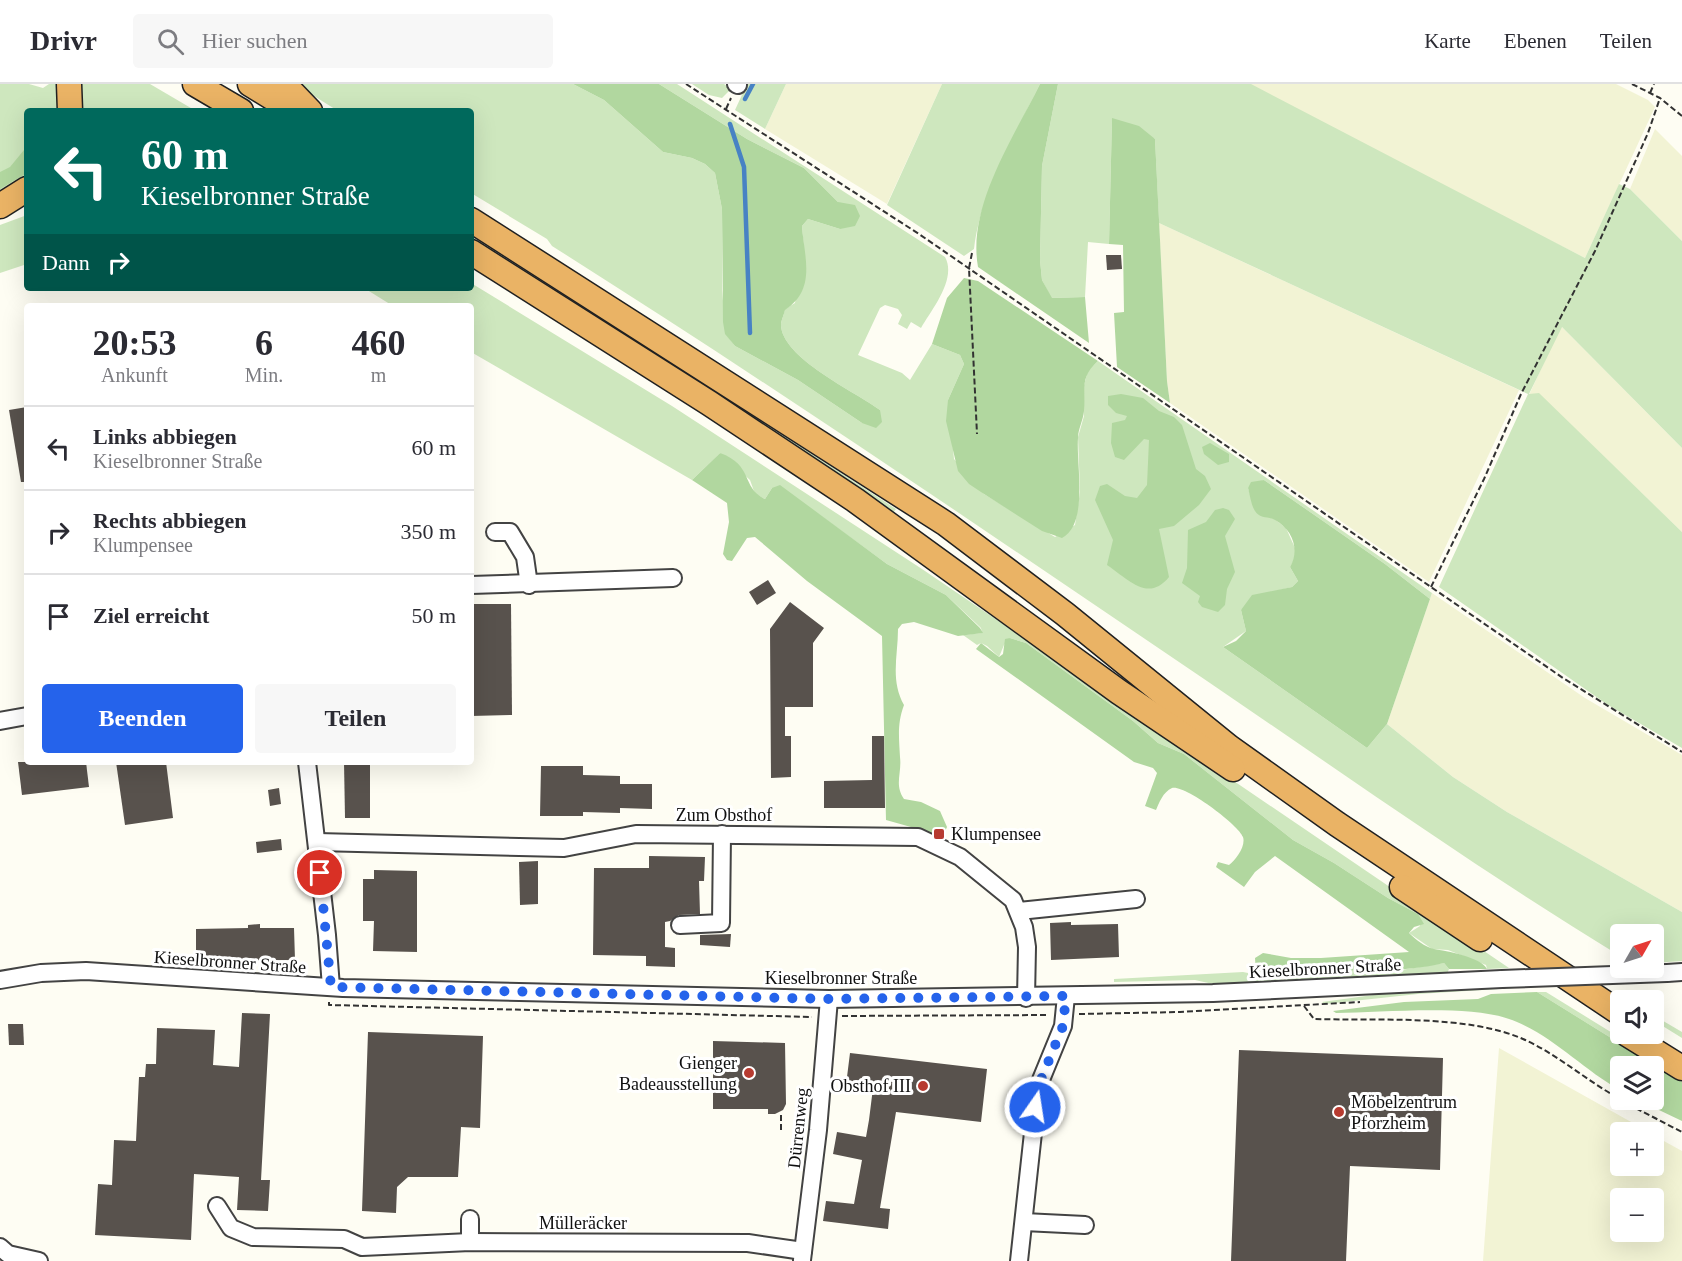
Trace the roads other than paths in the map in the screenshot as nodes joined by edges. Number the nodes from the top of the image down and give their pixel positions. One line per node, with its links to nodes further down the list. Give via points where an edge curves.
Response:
1 (69, 84): 5 (highway)
2 (195, 84): 6 (highway)
3 (250, 84): 7 (highway)
4 (284, 84): 8 (highway)
5 (70, 108)
6 (236, 108)
7 (289, 108)
8 (307, 108)
9 (24, 191): 10 (highway)
10 (0, 206)
11 (24, 209): 12 (highway)
12 (0, 213)
13 (474, 222): 33 (highway, via 946,524 1229,747)
14 (474, 254): 34 (highway, via 855,500 1119,692 1435,909)
15 (495, 532): 18 (street, via 510,532 525,557)
16 (673, 578): 18 (street)
17 (474, 585): 18 (street)
18 (529, 585)
19 (24, 717): 20 (street)
20 (0, 721)
21 (307, 765): 23 (street)
22 (722, 834): 23 (street, Zum Obsthof, via 636,834 564,848); 25 (street, Zum Obsthof, via 918,837 960,858 1004,892); 26 (street, via 721,923)
23 (317, 842): 29 (street)
24 (1136, 899): 25 (street)
25 (1019, 911): 31 (street, Zum Obsthof, via 1027,947)
26 (680, 925)
27 (1674, 973): 30 (street, Kieselbronner Straße, bridge)
28 (0, 980): 29 (street, Kieselbronner Straße, via 86,971)
29 (331, 987): 32 (street, Kieselbronner Straße)
30 (1066, 996): 31 (street, Kieselbronner Straße); 41 (street, via 1063,1026 1038,1087)
31 (1026, 998): 32 (street, Kieselbronner Straße)
32 (828, 999): 45 (street, Dürrenweg)
33 (1610, 1006)
34 (1610, 1023)
35 (1664, 1040): 37 (highway)
36 (1643, 1044): 38 (highway)
37 (1682, 1050)
38 (1682, 1068)
39 (217, 1206): 43 (street, Mülleräcker, via 231,1228 253,1237 344,1239 362,1247)
40 (470, 1219): 43 (street)
41 (1023, 1222): 42 (street); 47 (street)
42 (1085, 1225)
43 (470, 1242): 45 (street, Mülleräcker, via 748,1243)
44 (0, 1247): 46 (street, via 8,1254)
45 (803, 1256)
46 (39, 1261)
47 (1019, 1261)

